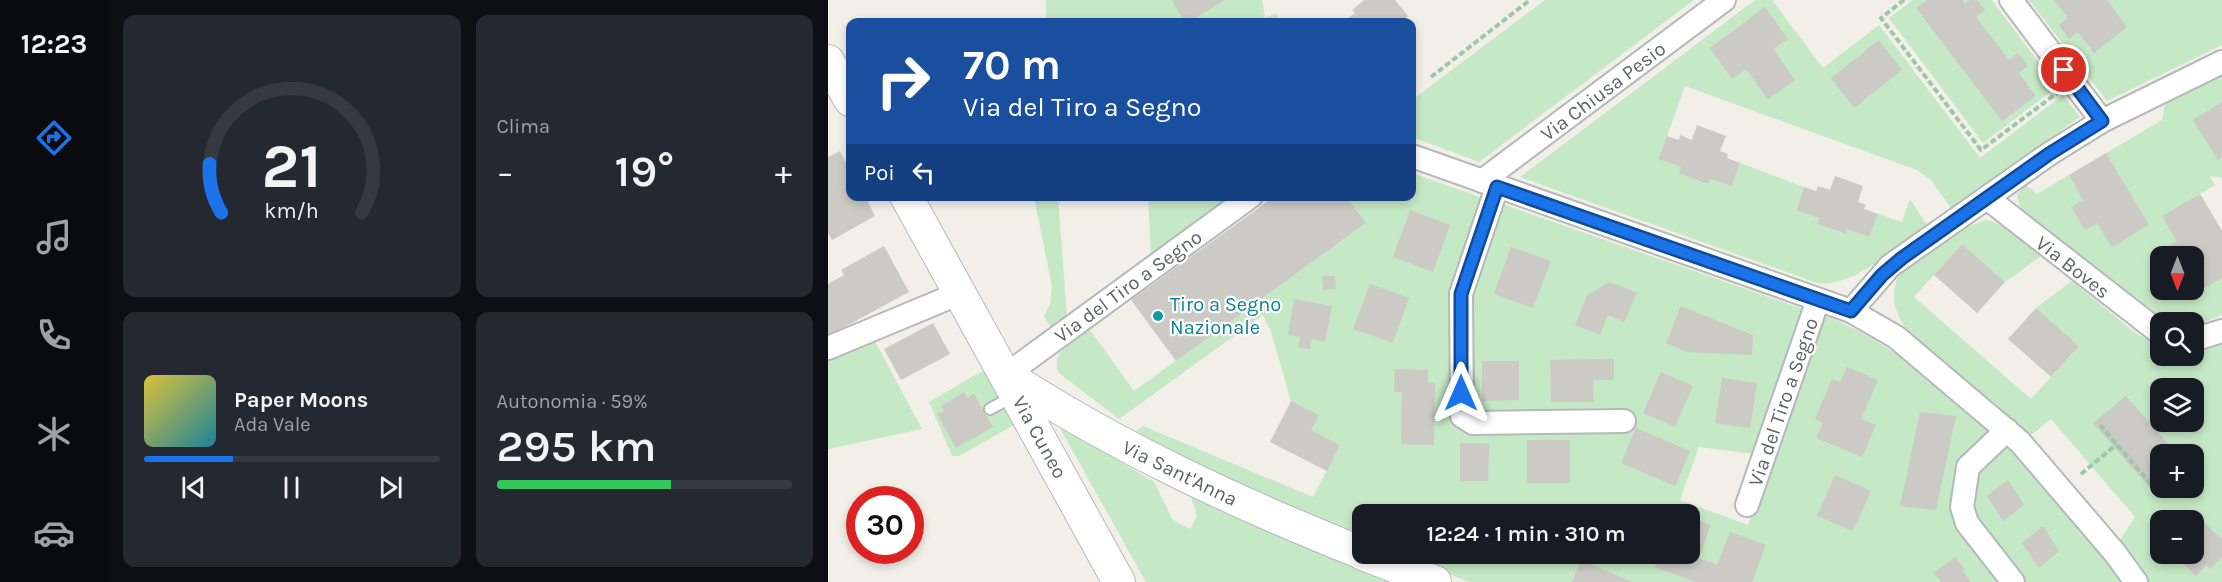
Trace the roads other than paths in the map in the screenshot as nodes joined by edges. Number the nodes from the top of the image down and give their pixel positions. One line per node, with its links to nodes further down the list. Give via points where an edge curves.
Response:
1 (1724, 0): 8 (street, Via Chiusa Pesio)
2 (2011, 0): 6 (street)
3 (828, 61): 5 (street)
4 (2222, 62): 6 (street)
5 (846, 93)
6 (2102, 121): 9 (street)
7 (1416, 157): 8 (street, Via del Tiro a Segno)
8 (1490, 184): 13 (street, Via del Tiro a Segno); 21 (street, via 1461,294 1462,416 1473,423)
9 (1987, 198): 14 (street, via 1890,266); 15 (street, Via Boves)
10 (909, 201): 12 (street, Via Cuneo)
11 (1245, 201): 19 (street, Via del Tiro a Segno)
12 (960, 293): 18 (street); 19 (street, Via Cuneo)
13 (1818, 300): 14 (street, Via del Tiro a Segno); 23 (street, Via del Tiro a Segno)
14 (1851, 311): 22 (street, Via del Tiro a Segno, via 1896,337)
15 (2150, 325)
16 (2222, 331): 17 (street)
17 (2204, 338)
18 (828, 348)
19 (1012, 385): 20 (lane); 24 (street, Via Sant'Anna, via 1167,468); 26 (street, Via Cuneo)
20 (990, 409)
21 (1624, 421)
22 (2007, 430): 28 (street, via 1968,467 1962,507 1967,523); 29 (street, Via del Tiro a Segno, via 2085,516)
23 (1747, 505)
24 (1352, 549)
25 (1390, 564): 27 (street, Via Sant'Anna)
26 (1119, 582)
27 (1435, 582)
28 (2013, 582)
29 (2136, 582)

